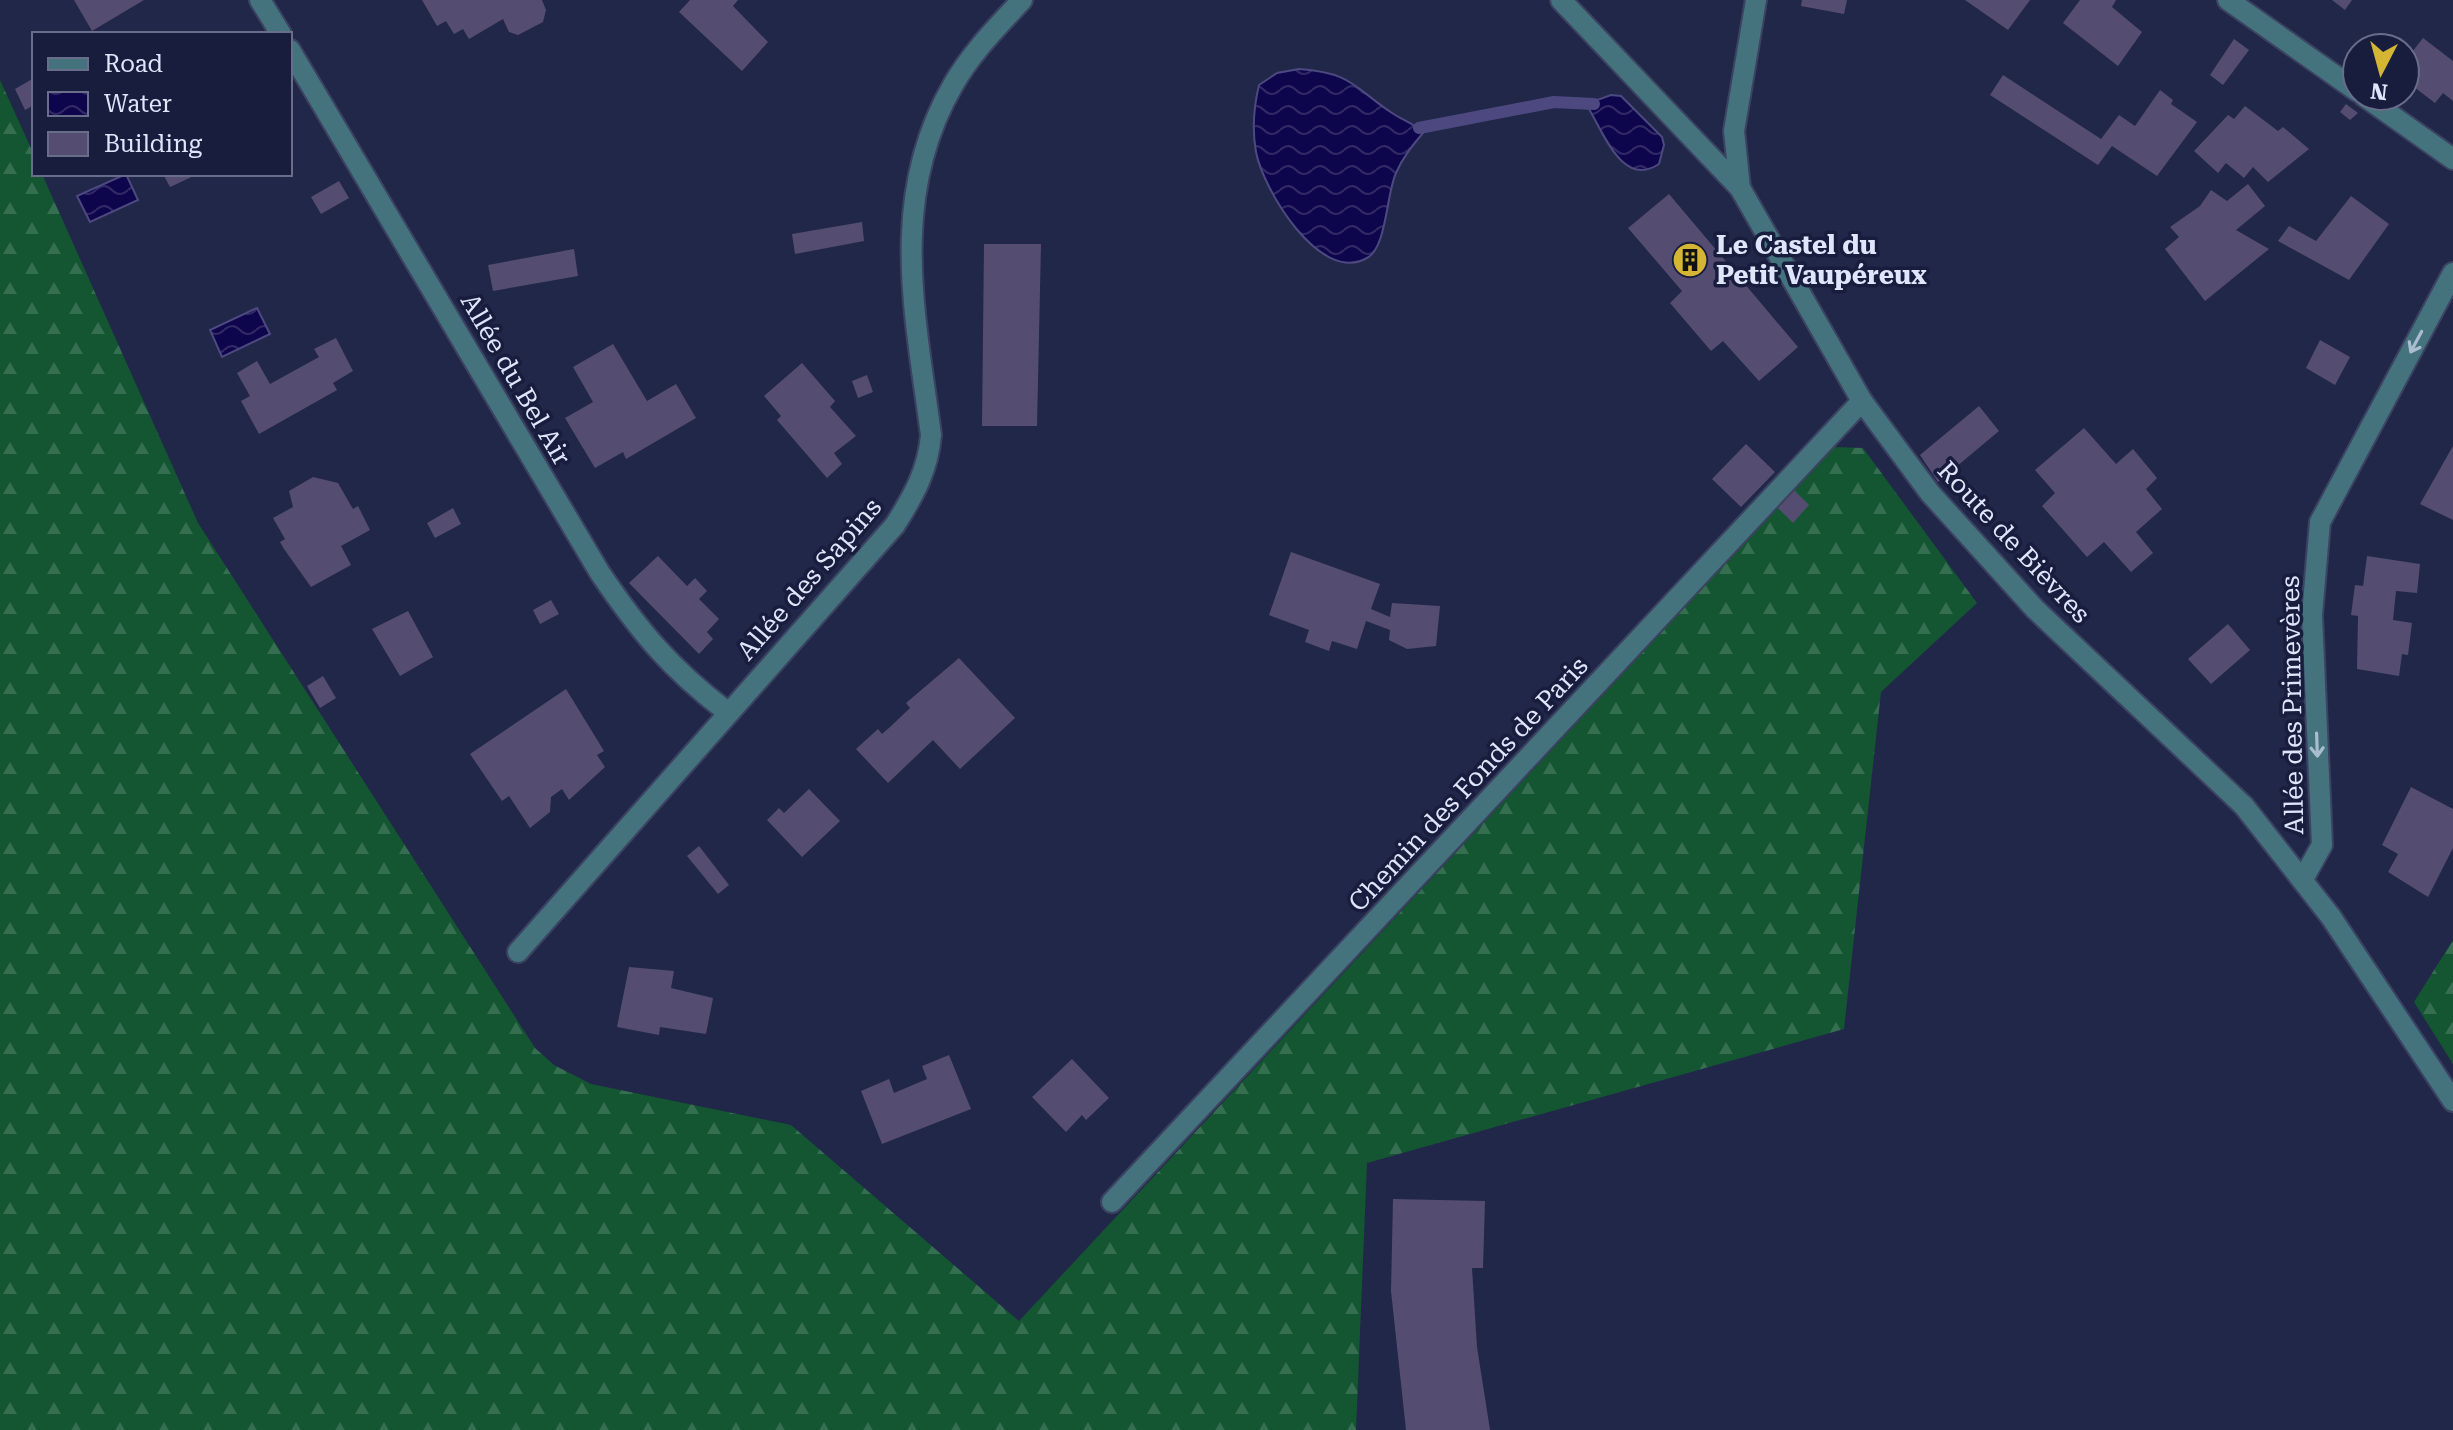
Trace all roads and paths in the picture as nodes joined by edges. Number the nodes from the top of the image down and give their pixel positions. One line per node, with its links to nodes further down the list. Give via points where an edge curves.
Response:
1 (260, 0): 6 (street)
2 (1022, 0): 14 (street, Allée des Sapins, via 952,85 917,173 910,260 931,435 928,464 895,525)
3 (1561, 0): 11 (street, Route de Bièvres)
4 (1756, 0): 11 (street, via 1734,131)
5 (2228, 0): 8 (street)
6 (280, 32)
7 (292, 53): 14 (street, Allée du Bel Air, via 600,573 644,637 683,678)
8 (2341, 80)
9 (2387, 112): 10 (street)
10 (2453, 159)
11 (1740, 188): 13 (street, Route de Bièvres)
12 (2453, 273): 15 (street, Allée des Primevères, one-way to 15, via 2320,522 2312,615 2322,845)
13 (1862, 401): 15 (street, Route de Bièvres, via 1930,493 2024,597 2244,806); 18 (street, Chemin des Fonds de Paris)
14 (726, 711): 16 (street, Allée des Sapins)
15 (2303, 879): 17 (street, Route de Bièvres)
16 (518, 952)
17 (2453, 1101)
18 (1112, 1202)

